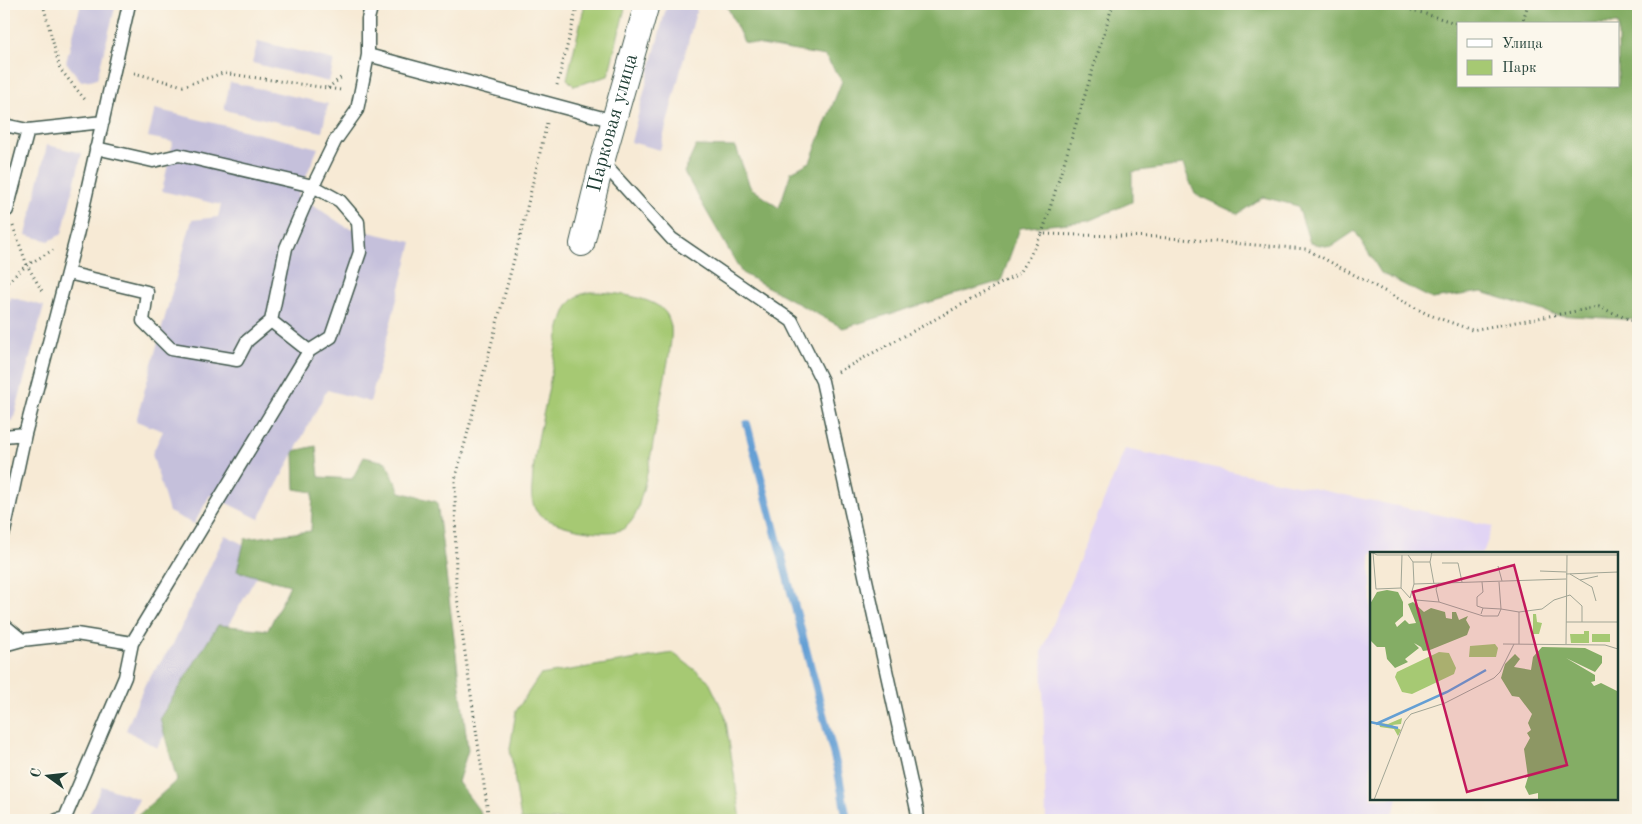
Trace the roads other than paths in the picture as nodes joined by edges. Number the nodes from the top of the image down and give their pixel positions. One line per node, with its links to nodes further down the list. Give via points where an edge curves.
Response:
1 (129, 4): 6 (lane)
2 (372, 4): 4 (lane, via 368,19)
3 (647, 4): 5 (street, Парковая улица)
4 (368, 55): 5 (lane); 11 (lane, via 357,110 335,142)
5 (614, 121): 10 (street, Парковая улица)
6 (103, 122): 8 (lane); 9 (lane)
7 (4, 125): 8 (lane)
8 (28, 130): 12 (lane)
9 (96, 148): 11 (lane, via 153,161 179,155); 14 (lane)
10 (602, 162): 13 (street, Парковая улица); 27 (lane, via 672,239 792,321 822,381)
11 (313, 186): 15 (lane, via 286,248); 16 (lane, via 340,201 358,222 360,252 332,337)
12 (7, 210)
13 (582, 244)
14 (68, 273): 15 (lane, via 147,292 143,321 171,349 236,360 247,341); 17 (lane)
15 (271, 321): 16 (lane)
16 (309, 351): 24 (lane)
17 (25, 434): 18 (lane); 20 (lane)
18 (4, 436)
19 (4, 483): 20 (lane)
20 (12, 494): 21 (lane)
21 (4, 532)
22 (4, 625): 23 (lane)
23 (22, 640): 24 (lane, via 76,634); 25 (lane)
24 (132, 644): 26 (lane, via 124,677)
25 (4, 645)
26 (62, 819)
27 (918, 820)

